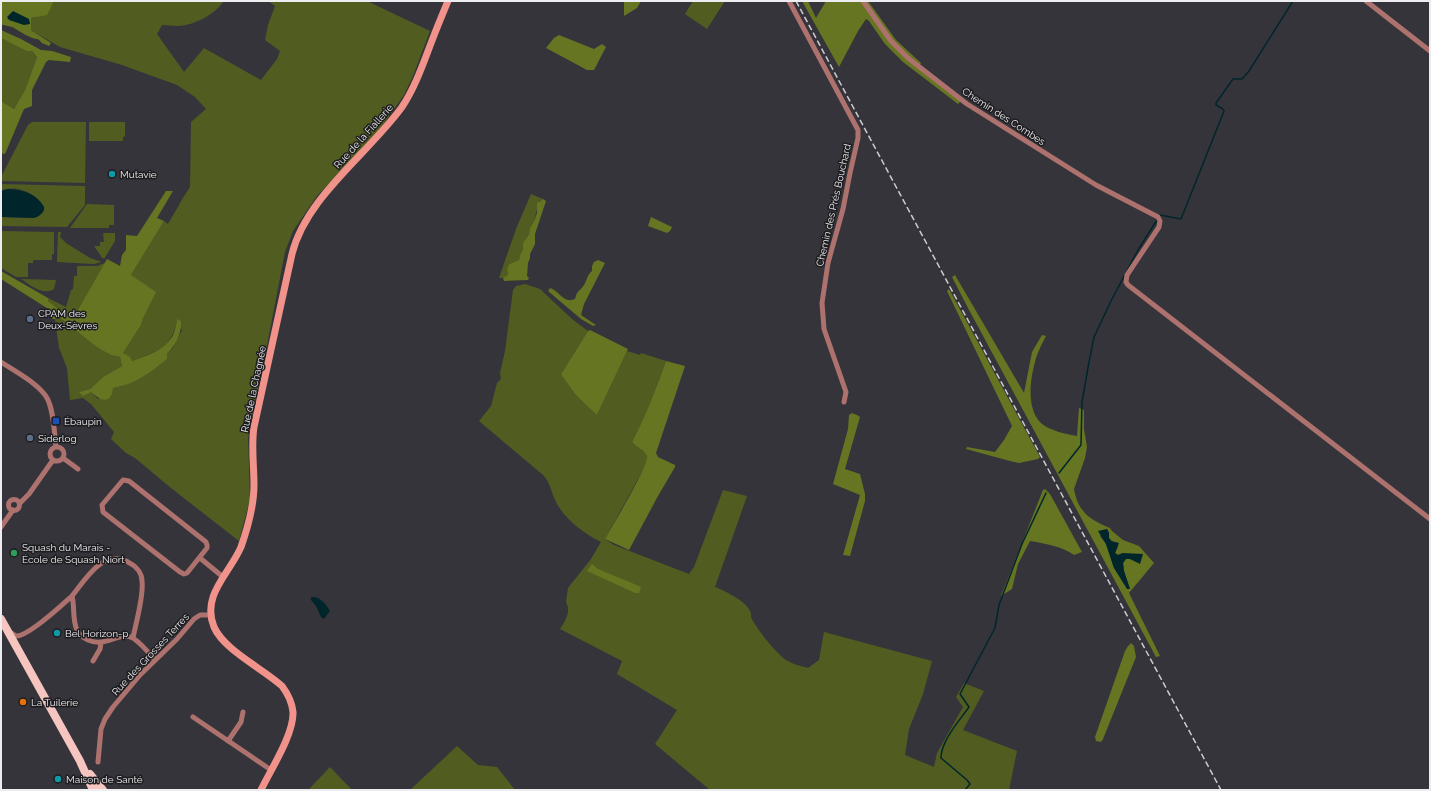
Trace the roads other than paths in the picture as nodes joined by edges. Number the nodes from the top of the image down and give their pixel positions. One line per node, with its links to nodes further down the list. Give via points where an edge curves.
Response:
1 (448, 1): 6 (street, Rue de la Fiallerie, via 407,99 386,127)
2 (789, 1): 8 (street, Chemin des Prés Bouchard, via 858,130 844,209 828,263 822,303 824,329 846,392)
3 (862, 1): 15 (street, Chemin des Combes, via 891,41 904,54 967,104 1091,182 1158,218 1156,232 1127,274 1128,285)
4 (1366, 1): 5 (street)
5 (1430, 51)
6 (326, 193): 18 (street, Rue de la Chagnée, via 305,222 294,244 254,427 251,513 239,550)
7 (1, 362): 9 (street, via 47,398)
8 (844, 402)
9 (56, 446): 10 (street, via 63,449); 11 (street, via 50,451)
10 (64, 458): 11 (street, via 60,461); 12 (street)
11 (53, 460): 13 (street)
12 (78, 469)
13 (20, 503): 14 (street, via 19,508); 14 (street, via 17,499 11,500 9,505)
14 (13, 510): 16 (street)
15 (1430, 520)
16 (1, 527)
17 (200, 558): 17 (street, via 207,546 206,542 129,481 121,482 102,506 104,514 180,572 187,573); 18 (street)
18 (223, 577): 20 (street, Rue de la Chagnée, via 213,596)
19 (72, 596): 22 (street, via 22,635 13,635); 23 (street, via 100,563 113,558 131,564 140,574 143,586); 24 (street, via 74,622 79,633 87,640)
20 (211, 615): 25 (street, Rue des Grosses Terres, via 196,617); 32 (street, Rue de la Chagnée, via 214,628 225,642 277,682 290,700 293,713 291,727)
21 (1, 619): 22 (main road)
22 (6, 629): 30 (main road)
23 (133, 638): 24 (street, via 120,637); 25 (street)
24 (100, 643): 26 (street, via 100,650)
25 (155, 660): 31 (street, Rue des Grosses Terres, via 126,691 106,719 101,729)
26 (93, 661)
27 (243, 712): 29 (street, via 241,722)
28 (193, 717): 29 (street)
29 (228, 741): 32 (street)
30 (80, 761): 33 (main road); 34 (main road)
31 (98, 762)
32 (271, 770): 35 (street, Rue de la Chagnée)
33 (93, 790)
34 (103, 790)
35 (261, 790)

